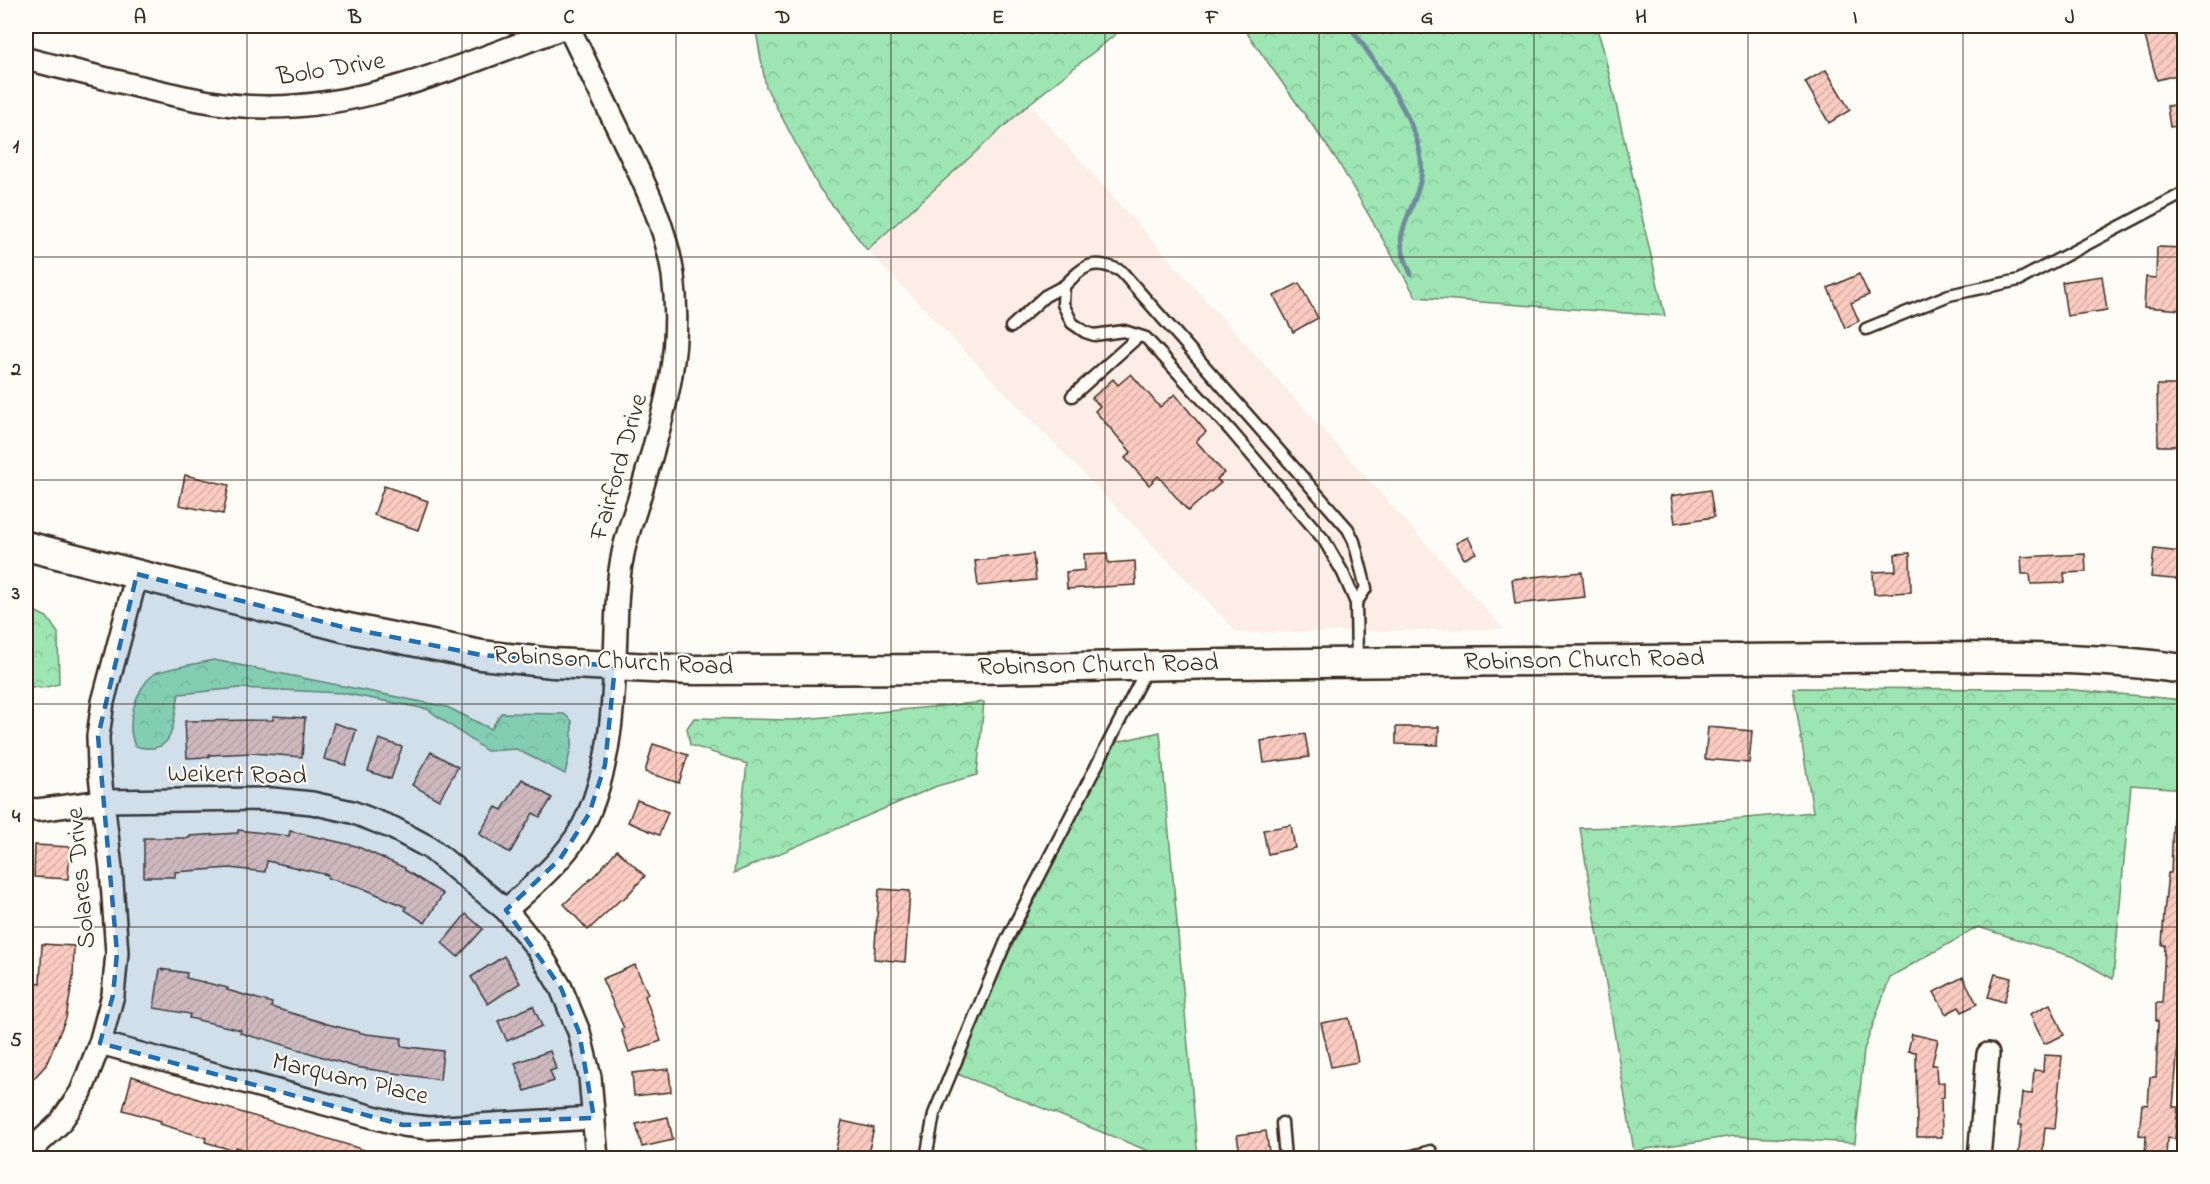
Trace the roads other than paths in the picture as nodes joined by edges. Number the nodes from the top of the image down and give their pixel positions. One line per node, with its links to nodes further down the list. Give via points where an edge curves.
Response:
1 (568, 26): 2 (street, Bolo Drive, via 376,93 292,107 208,102); 14 (street, Fairford Drive, via 653,204 668,249 675,297 675,345 669,392 622,556)
2 (26, 59)
3 (2184, 193): 6 (lane, via 2019,280 1949,295)
4 (1064, 286): 5 (lane, via 1045,296); 7 (lane, via 1063,304 1078,328 1094,335 1124,331); 11 (lane, via 1082,268 1093,264 1121,271 1348,530 1366,588)
5 (1011, 327)
6 (1866, 329)
7 (1139, 336): 8 (lane); 11 (lane, via 1146,338 1169,363 1324,540)
8 (1072, 396)
9 (26, 546): 10 (street, Robinson Church Road)
10 (137, 574): 14 (street, Robinson Church Road, via 409,642 481,655); 16 (street, Solares Drive, via 103,702 98,736)
11 (1356, 603): 12 (lane)
12 (1357, 663): 13 (street, Robinson Church Road); 15 (street, Robinson Church Road, via 1939,657 2049,658)
13 (1148, 665): 14 (street, Robinson Church Road, via 691,670); 26 (lane, via 1007,939 934,1114)
14 (615, 666): 18 (street, Fairford Drive, via 605,765 589,814 560,859)
15 (2184, 669)
16 (103, 801): 17 (street, Weikert Road, via 38,810); 18 (street, Weikert Road, via 272,799 352,813 393,828 430,848); 19 (street, Solares Drive, via 117,953 113,995)
17 (26, 808)
18 (506, 910): 21 (street, Weikert Road, via 537,948 561,988 579,1032 590,1077)
19 (100, 1043): 21 (street, Marquam Place, via 403,1125 428,1128); 24 (street, Solares Drive, via 81,1092 60,1123)
20 (1988, 1054): 29 (street)
21 (594, 1118): 25 (street, Weikert Road)
22 (1282, 1123): 27 (lane)
23 (1431, 1151): 28 (lane)
24 (26, 1155)
25 (597, 1158)
26 (926, 1158)
27 (1285, 1158)
28 (1405, 1158)
29 (1979, 1158)

